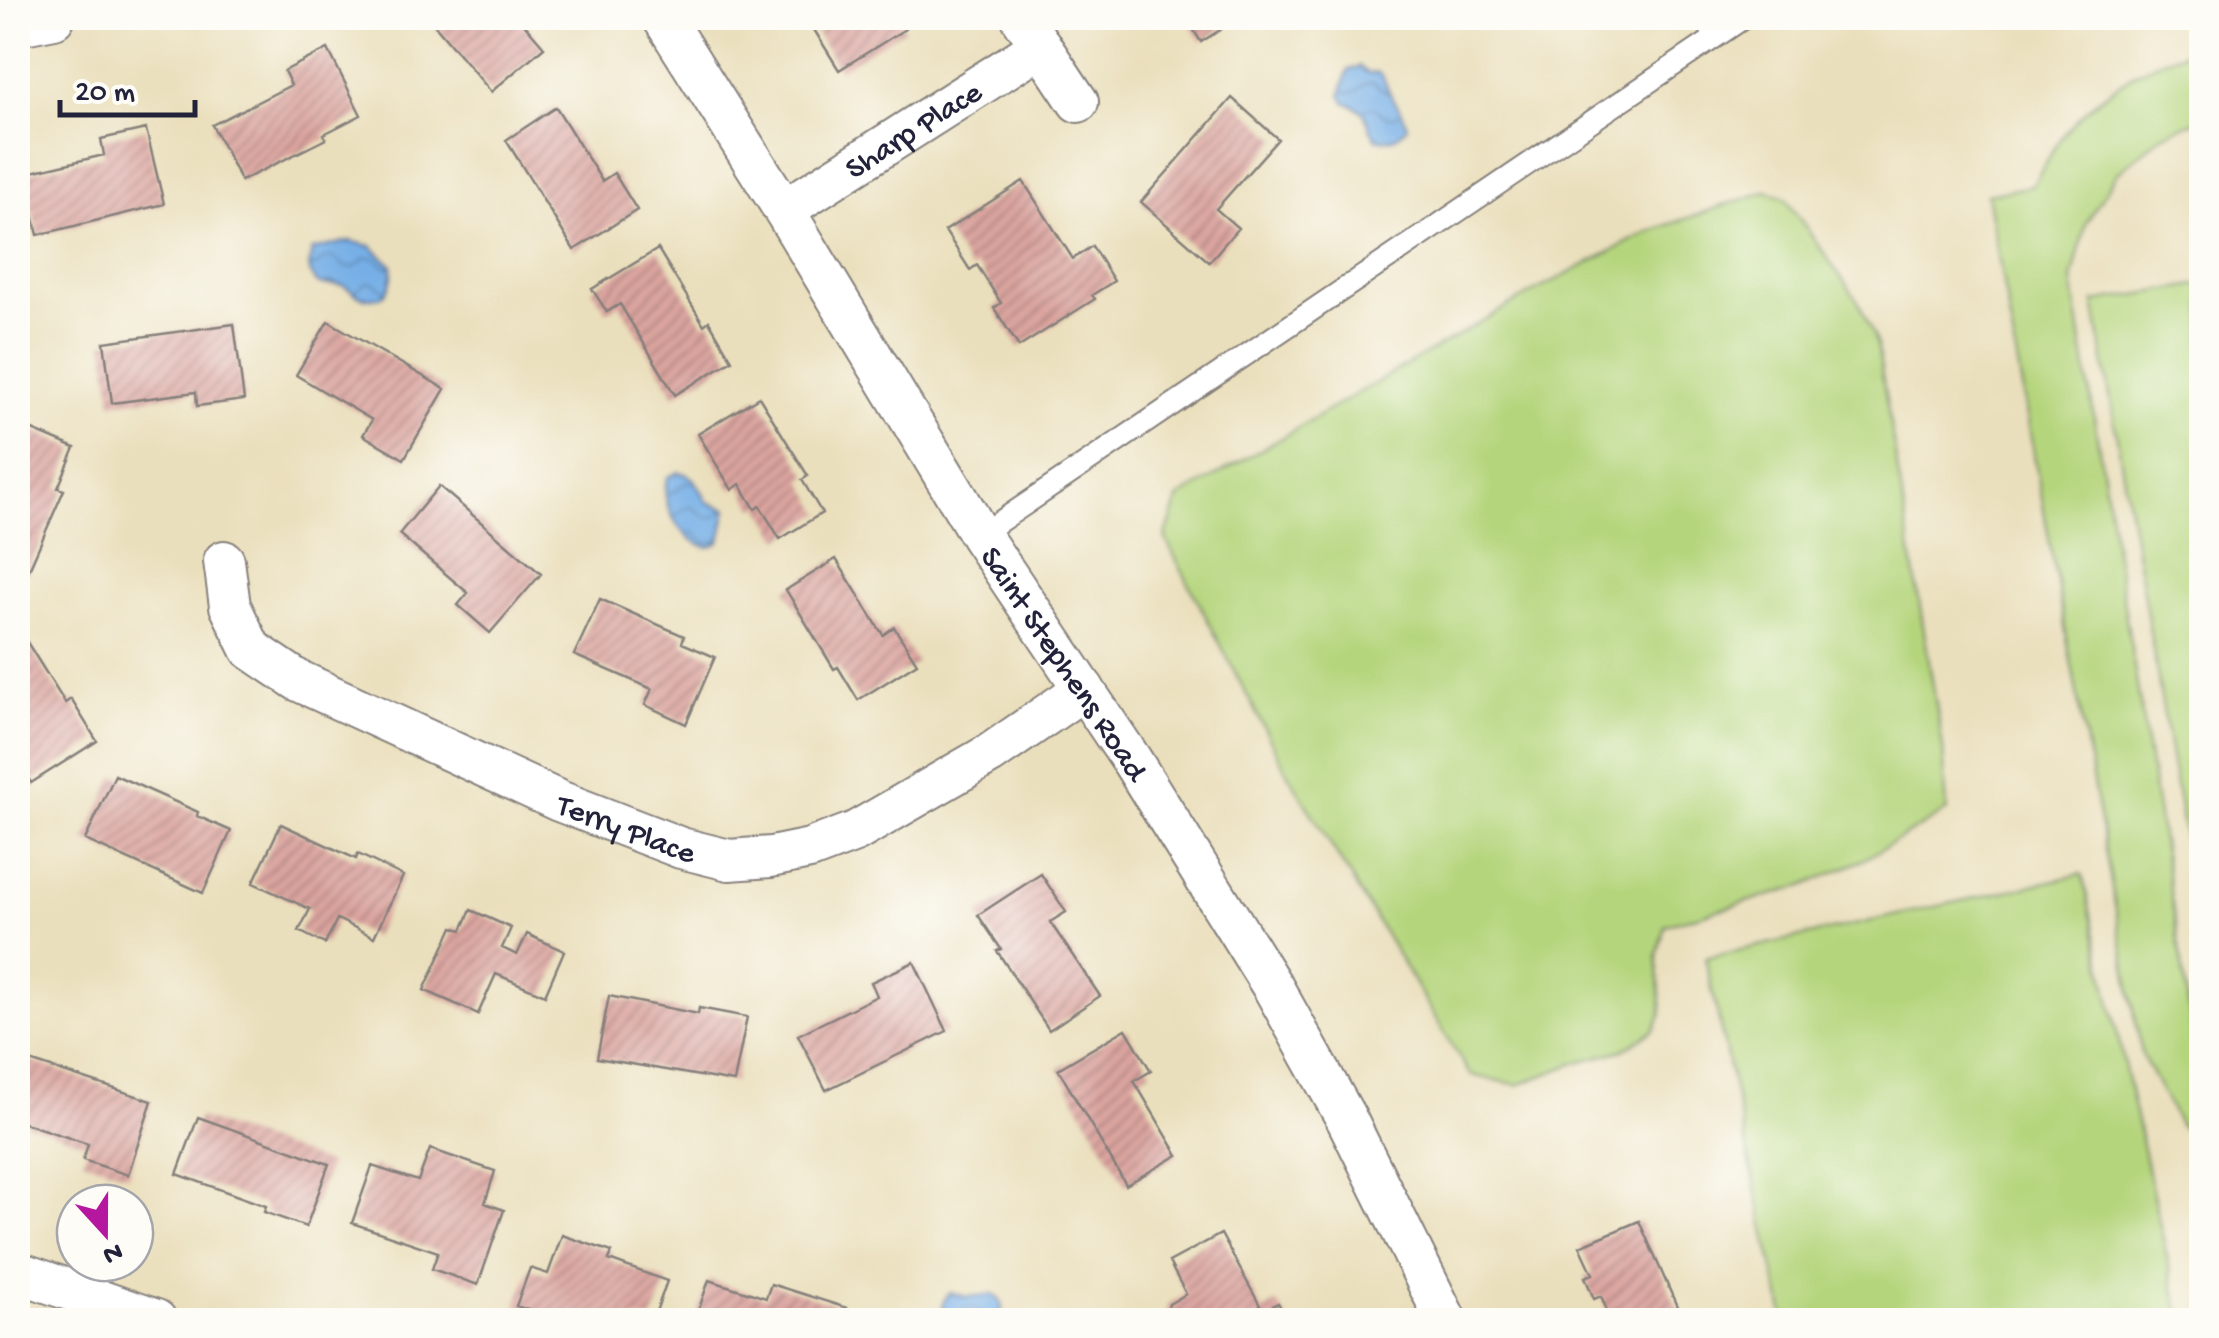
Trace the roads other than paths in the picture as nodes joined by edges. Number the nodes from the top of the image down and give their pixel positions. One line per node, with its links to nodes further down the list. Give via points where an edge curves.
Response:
1 (54, 18): 5 (street)
2 (663, 18): 9 (street, Saint Stephens Road)
3 (1705, 18): 7 (lane)
4 (1744, 18): 7 (lane)
5 (18, 24)
6 (1031, 32): 8 (street, Sharp Place); 9 (street, Sharp Place)
7 (1715, 37): 10 (lane)
8 (1078, 102)
9 (784, 210): 10 (street, Saint Stephens Road)
10 (980, 536): 12 (street, Saint Stephens Road)
11 (224, 561): 12 (street, Terry Place, via 230,606 251,648 297,680 559,801 729,860 810,850 856,832 990,754)
12 (1084, 688): 15 (street, Saint Stephens Road, via 1274,989)
13 (18, 1272): 14 (street)
14 (156, 1320)
15 (1446, 1320)

